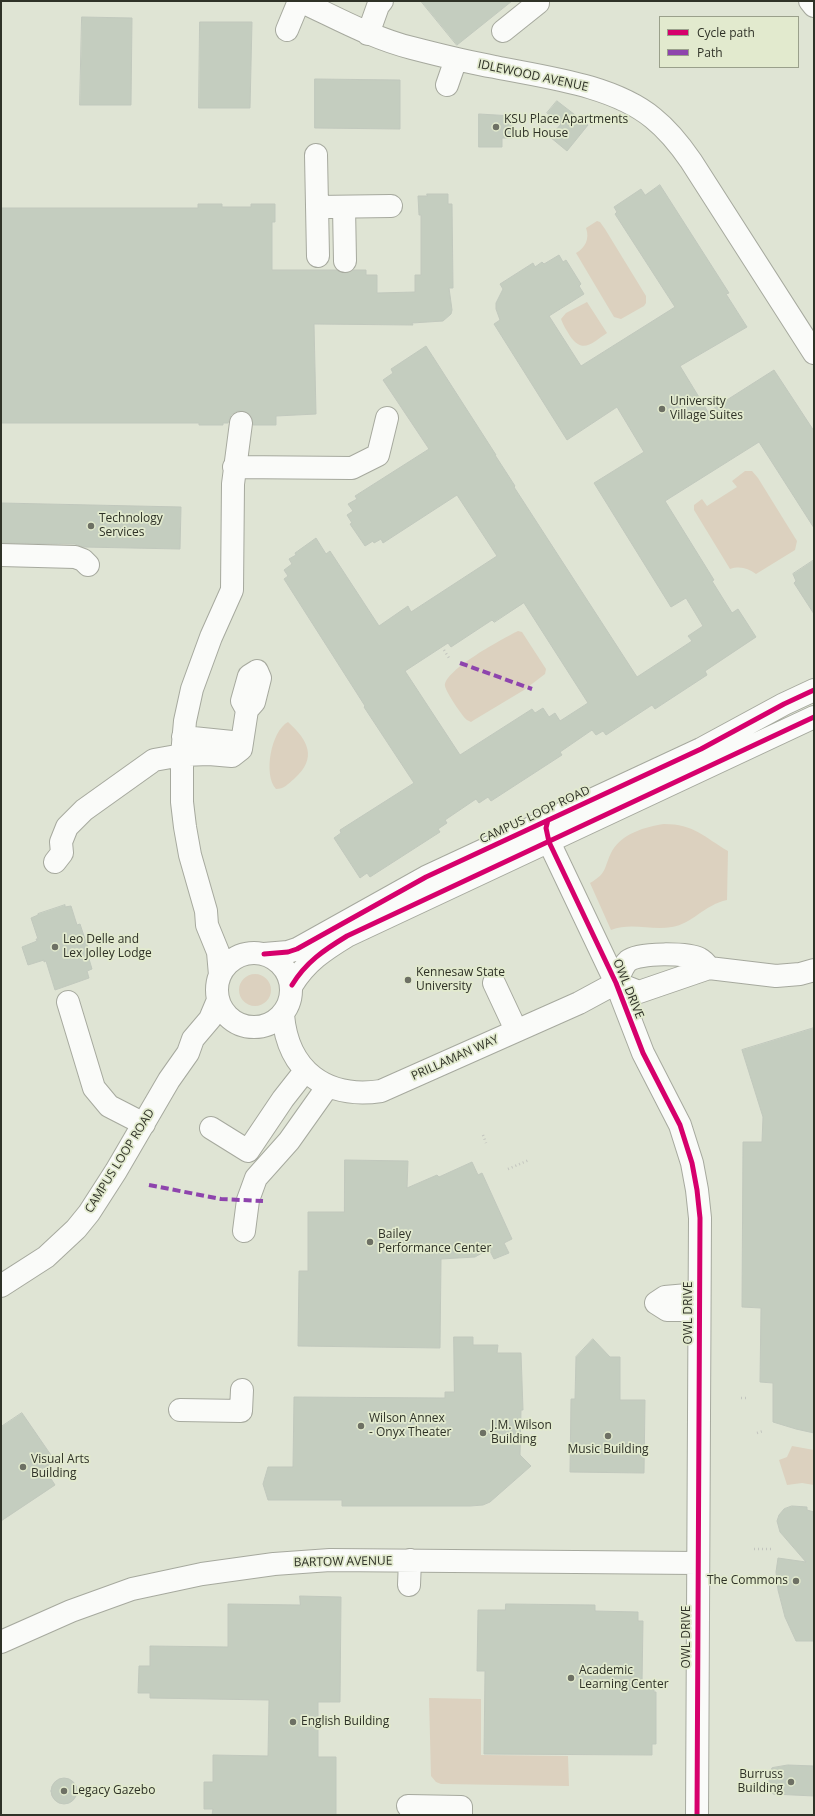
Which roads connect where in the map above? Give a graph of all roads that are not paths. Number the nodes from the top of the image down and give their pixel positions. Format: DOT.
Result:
graph roads {
  1 [pos="300,1"];
  2 [pos="382,1"];
  3 [pos="538,1"];
  4 [pos="810,1"];
  5 [pos="814,6"];
  6 [pos="287,30"];
  7 [pos="503,31"];
  8 [pos="368,34"];
  9 [pos="456,59"];
  10 [pos="447,85"];
  11 [pos="316,155"];
  12 [pos="392,206"];
  13 [pos="317,207"];
  14 [pos="344,207"];
  15 [pos="318,256"];
  16 [pos="345,261"];
  17 [pos="814,353"];
  18 [pos="387,418"];
  19 [pos="241,423"];
  20 [pos="234,467"];
  21 [pos="1,555"];
  22 [pos="88,565"];
  23 [pos="257,671"];
  24 [pos="814,690"];
  25 [pos="814,717"];
  26 [pos="183,746"];
  27 [pos="548,820"];
  28 [pos="549,842"];
  29 [pos="55,862"];
  30 [pos="206,911"];
  31 [pos="257,954"];
  32 [pos="658,954"];
  33 [pos="709,968"];
  34 [pos="814,970"];
  35 [pos="220,975"];
  36 [pos="616,982"];
  37 [pos="666,982"];
  38 [pos="292,985"];
  39 [pos="490,985"];
  40 [pos="218,1000"];
  41 [pos="68,1002"];
  42 [pos="282,1015"];
  43 [pos="249,1026"];
  44 [pos="512,1032"];
  45 [pos="188,1053"];
  46 [pos="300,1064"];
  47 [pos="328,1086"];
  48 [pos="144,1124"];
  49 [pos="211,1128"];
  50 [pos="248,1151"];
  51 [pos="256,1178"];
  52 [pos="244,1231"];
  53 [pos="1,1286"];
  54 [pos="651,1303"];
  55 [pos="700,1304"];
  56 [pos="242,1390"];
  57 [pos="180,1410"];
  58 [pos="410,1560"];
  59 [pos="697,1563"];
  60 [pos="409,1585"];
  61 [pos="1,1642"];
  62 [pos="408,1806"];
  63 [pos="461,1815"];
  64 [pos="697,1815"];
  1 -- 6 [label="main road"];
  1 -- 8 [label="main road, IDLEWOOD AVENUE"];
  2 -- 8 [label="main road"];
  3 -- 7 [label="main road"];
  4 -- 5 [label="main road"];
  8 -- 9 [label="main road, IDLEWOOD AVENUE"];
  9 -- 10 [label="main road"];
  9 -- 17 [label="main road, IDLEWOOD AVENUE"];
  11 -- 13 [label="main road"];
  12 -- 14 [label="main road"];
  13 -- 14 [label="main road"];
  13 -- 15 [label="main road"];
  14 -- 16 [label="main road"];
  18 -- 20 [label="main road"];
  19 -- 20 [label="main road"];
  20 -- 26 [label="main road"];
  21 -- 22 [label="main road"];
  23 -- 26 [label="main road"];
  24 -- 27 [label="main road, CAMPUS LOOP ROAD"];
  25 -- 28 [label="main road"];
  26 -- 29 [label="main road"];
  26 -- 30 [label="main road"];
  27 -- 28 [label="main road"];
  27 -- 31 [label="main road, CAMPUS LOOP ROAD"];
  28 -- 36 [label="main road, OWL DRIVE"];
  28 -- 38 [label="main road"];
  30 -- 31 [label="main road"];
  30 -- 35 [label="main road"];
  31 -- 35 [label="main road"];
  31 -- 38 [label="main road"];
  32 -- 33 [label="main road"];
  32 -- 36 [label="main road"];
  32 -- 37 [label="main road"];
  33 -- 34 [label="main road"];
  33 -- 37 [label="main road"];
  35 -- 40 [label="main road"];
  36 -- 37 [label="main road"];
  36 -- 44 [label="main road, PRILLAMAN WAY"];
  36 -- 55 [label="main road, OWL DRIVE"];
  38 -- 42 [label="main road"];
  39 -- 44 [label="main road"];
  40 -- 43 [label="main road"];
  40 -- 45 [label="main road, CAMPUS LOOP ROAD"];
  41 -- 48 [label="main road"];
  42 -- 43 [label="main road"];
  42 -- 46 [label="main road"];
  43 -- 45 [label="main road, CAMPUS LOOP ROAD"];
  43 -- 46 [label="main road, PRILLAMAN WAY"];
  44 -- 47 [label="main road, PRILLAMAN WAY"];
  45 -- 48 [label="main road, CAMPUS LOOP ROAD"];
  46 -- 47 [label="main road, PRILLAMAN WAY"];
  46 -- 50 [label="main road"];
  47 -- 51 [label="main road"];
  48 -- 53 [label="main road, CAMPUS LOOP ROAD"];
  49 -- 50 [label="main road"];
  50 -- 51 [label="main road"];
  51 -- 52 [label="main road"];
  54 -- 55 [label="main road"];
  55 -- 59 [label="main road, OWL DRIVE"];
  56 -- 57 [label="main road"];
  58 -- 59 [label="main road, BARTOW AVENUE"];
  58 -- 60 [label="main road"];
  58 -- 61 [label="main road, BARTOW AVENUE"];
  59 -- 64 [label="main road, OWL DRIVE"];
  62 -- 63 [label="main road"];
}
